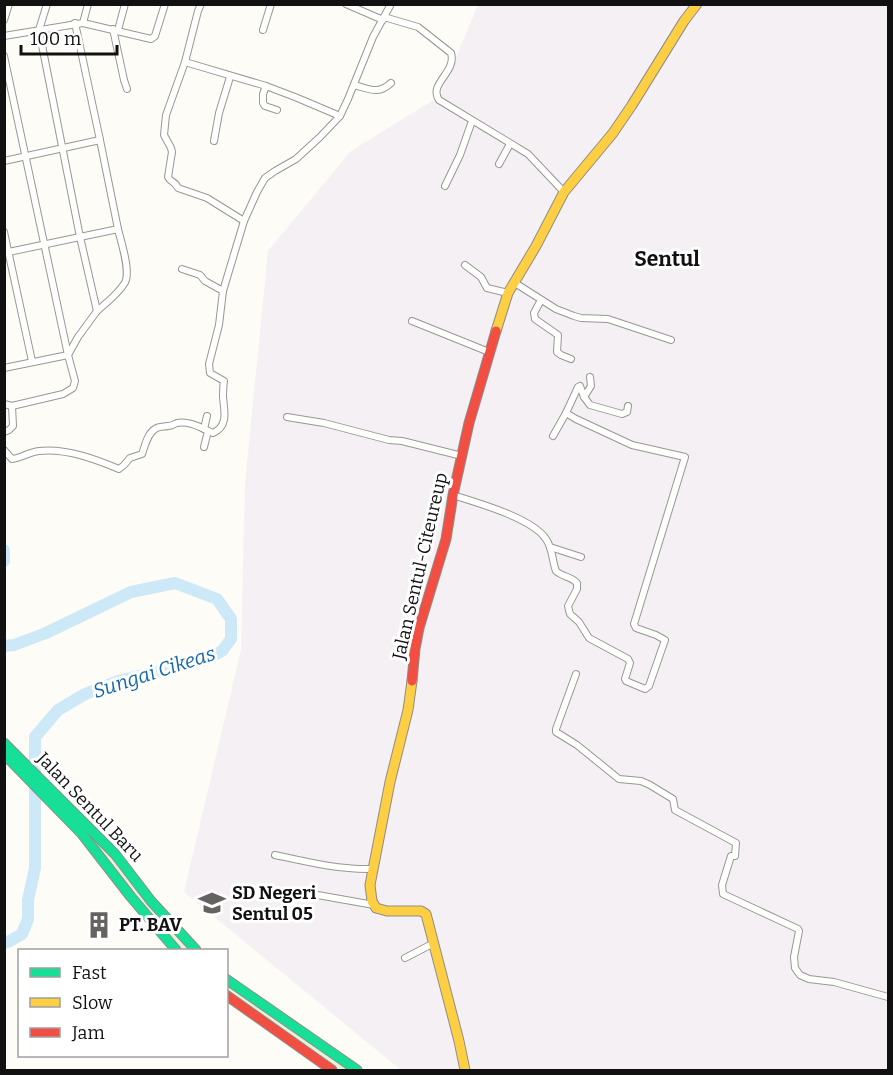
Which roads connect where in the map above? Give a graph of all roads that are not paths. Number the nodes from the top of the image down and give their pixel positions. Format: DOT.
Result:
graph roads {
  1 [pos="9,4"];
  2 [pos="47,4"];
  3 [pos="88,4"];
  4 [pos="125,4"];
  5 [pos="165,4"];
  6 [pos="201,4"];
  7 [pos="270,4"];
  8 [pos="345,4"];
  9 [pos="391,4"];
  10 [pos="697,4"];
  11 [pos="384,19"];
  12 [pos="4,20"];
  13 [pos="83,22"];
  14 [pos="75,23"];
  15 [pos="39,30"];
  16 [pos="116,30"];
  17 [pos="263,30"];
  18 [pos="4,36"];
  19 [pos="4,56"];
  20 [pos="184,62"];
  21 [pos="230,76"];
  22 [pos="7,83"];
  23 [pos="391,83"];
  24 [pos="266,86"];
  25 [pos="354,86"];
  26 [pos="128,89"];
  27 [pos="278,110"];
  28 [pos="340,116"];
  29 [pos="472,121"];
  30 [pos="100,140"];
  31 [pos="214,141"];
  32 [pos="510,144"];
  33 [pos="63,148"];
  34 [pos="26,156"];
  35 [pos="4,161"];
  36 [pos="499,164"];
  37 [pos="445,186"];
  38 [pos="564,192"];
  39 [pos="244,221"];
  40 [pos="118,229"];
  41 [pos="4,232"];
  42 [pos="80,237"];
  43 [pos="45,244"];
  44 [pos="7,253"];
  45 [pos="465,265"];
  46 [pos="182,269"];
  47 [pos="515,283"];
  48 [pos="223,291"];
  49 [pos="508,293"];
  50 [pos="542,300"];
  51 [pos="97,311"];
  52 [pos="412,321"];
  53 [pos="671,340"];
  54 [pos="489,352"];
  55 [pos="68,355"];
  56 [pos="571,359"];
  57 [pos="32,361"];
  58 [pos="4,368"];
  59 [pos="590,377"];
  60 [pos="584,397"];
  61 [pos="8,405"];
  62 [pos="628,406"];
  63 [pos="566,413"];
  64 [pos="207,416"];
  65 [pos="287,417"];
  66 [pos="206,430"];
  67 [pos="4,432"];
  68 [pos="553,436"];
  69 [pos="204,447"];
  70 [pos="4,450"];
  71 [pos="462,456"];
  72 [pos="453,495"];
  73 [pos="550,547"];
  74 [pos="581,557"];
  75 [pos="576,674"];
  76 [pos="4,743"];
  77 [pos="4,754"];
  78 [pos="79,824"];
  79 [pos="275,855"];
  80 [pos="373,869"];
  81 [pos="295,891"];
  82 [pos="374,905"];
  83 [pos="434,943"];
  84 [pos="174,949"];
  85 [pos="194,949"];
  86 [pos="405,958"];
  87 [pos="228,980"];
  88 [pos="228,996"];
  89 [pos="888,997"];
  90 [pos="332,1071"];
  91 [pos="357,1071"];
  92 [pos="465,1071"];
  1 -- 12 [label="street"];
  2 -- 15 [label="street"];
  3 -- 13 [label="street"];
  4 -- 16 [label="street"];
  5 -- 16 [label="street"];
  6 -- 20 [label="street"];
  7 -- 17 [label="street"];
  8 -- 11 [label="street"];
  9 -- 11 [label="street"];
  10 -- 38 [label="street, Jalan Sentul-Citeureup"];
  11 -- 25 [label="street"];
  11 -- 29 [label="street"];
  13 -- 14 [label="street"];
  13 -- 16 [label="street"];
  14 -- 15 [label="street"];
  14 -- 30 [label="street"];
  15 -- 18 [label="street"];
  15 -- 33 [label="street"];
  16 -- 26 [label="street"];
  19 -- 22 [label="street"];
  20 -- 21 [label="street"];
  20 -- 39 [label="street"];
  21 -- 24 [label="street"];
  21 -- 31 [label="street"];
  22 -- 34 [label="street"];
  23 -- 25 [label="street"];
  24 -- 27 [label="street"];
  24 -- 28 [label="street"];
  25 -- 28 [label="street"];
  28 -- 39 [label="street"];
  29 -- 32 [label="street"];
  29 -- 37 [label="street"];
  30 -- 33 [label="street"];
  30 -- 40 [label="street"];
  32 -- 36 [label="street"];
  32 -- 38 [label="street"];
  33 -- 34 [label="street"];
  33 -- 42 [label="street"];
  34 -- 35 [label="street"];
  34 -- 43 [label="street"];
  38 -- 47 [label="street, Jalan Sentul-Citeureup"];
  39 -- 48 [label="street"];
  40 -- 42 [label="street"];
  40 -- 51 [label="street"];
  41 -- 44 [label="street"];
  42 -- 43 [label="street"];
  42 -- 51 [label="street"];
  43 -- 44 [label="street"];
  43 -- 55 [label="street"];
  44 -- 57 [label="street"];
  45 -- 49 [label="street"];
  46 -- 48 [label="street"];
  47 -- 49 [label="street, Jalan Sentul-Citeureup"];
  47 -- 50 [label="street"];
  48 -- 66 [label="street"];
  49 -- 54 [label="street, Jalan Sentul-Citeureup"];
  50 -- 53 [label="street"];
  50 -- 56 [label="street"];
  51 -- 55 [label="street"];
  52 -- 54 [label="street"];
  54 -- 71 [label="street, Jalan Sentul-Citeureup"];
  55 -- 57 [label="street"];
  55 -- 61 [label="street"];
  57 -- 58 [label="street"];
  59 -- 60 [label="street"];
  60 -- 62 [label="street"];
  60 -- 63 [label="street"];
  61 -- 67 [label="street"];
  63 -- 68 [label="street"];
  63 -- 73 [label="street"];
  64 -- 66 [label="street"];
  65 -- 71 [label="street"];
  66 -- 69 [label="street"];
  66 -- 70 [label="street"];
  71 -- 72 [label="street, Jalan Sentul-Citeureup"];
  72 -- 73 [label="street"];
  72 -- 80 [label="street, Jalan Sentul-Citeureup"];
  73 -- 74 [label="street"];
  75 -- 89 [label="street"];
  76 -- 78 [label="street, Jalan Sentul Baru"];
  77 -- 78 [label="street, Jalan Sentul Baru"];
  78 -- 84 [label="street, Jalan Sentul Baru"];
  78 -- 85 [label="street, Jalan Sentul Baru"];
  79 -- 80 [label="street"];
  80 -- 82 [label="street, Jalan Sentul-Citeureup"];
  81 -- 82 [label="street"];
  82 -- 83 [label="street"];
  83 -- 86 [label="street"];
  83 -- 92 [label="street"];
  87 -- 91 [label="street"];
  88 -- 90 [label="street"];
}
